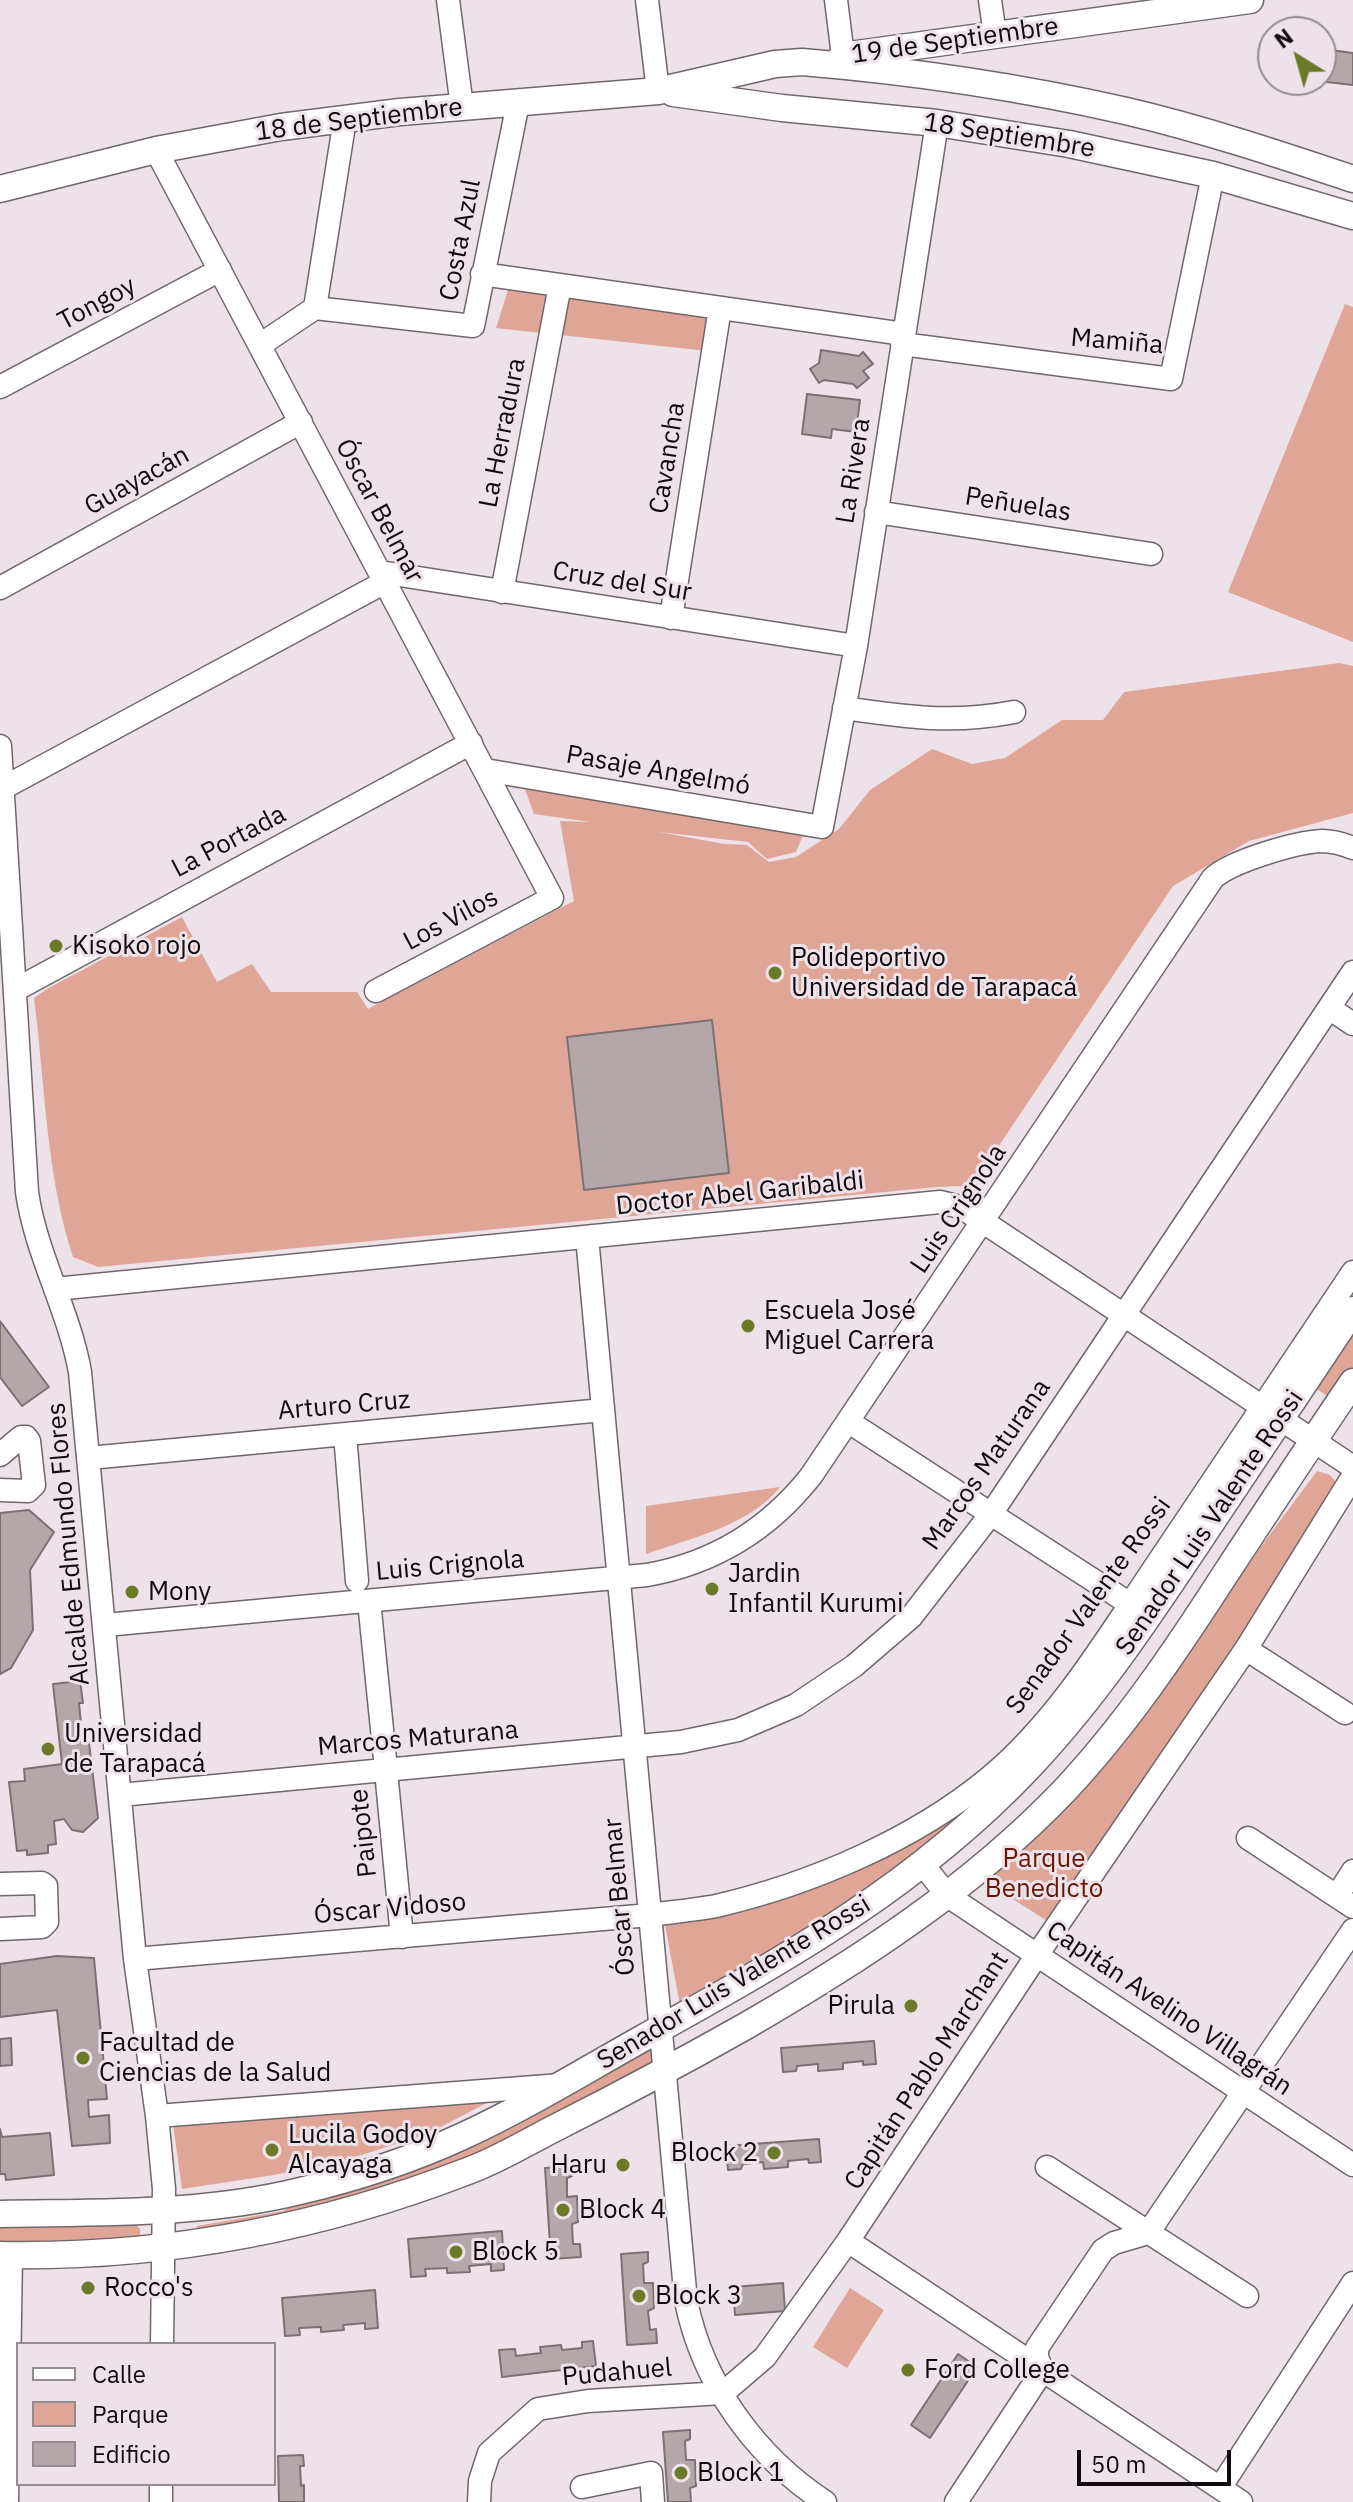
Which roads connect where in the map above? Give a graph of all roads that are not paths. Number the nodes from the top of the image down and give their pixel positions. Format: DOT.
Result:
graph roads {
  1 [pos="448,0"];
  2 [pos="647,0"];
  3 [pos="836,0"];
  4 [pos="990,0"];
  5 [pos="1249,0"];
  6 [pos="995,35"];
  7 [pos="843,56"];
  8 [pos="802,62"];
  9 [pos="722,75"];
  10 [pos="658,91"];
  11 [pos="518,103"];
  12 [pos="462,107"];
  13 [pos="345,119"];
  14 [pos="937,123"];
  15 [pos="156,150"];
  16 [pos="1213,175"];
  17 [pos="1353,179"];
  18 [pos="2,183"];
  19 [pos="1353,216"];
  20 [pos="220,270"];
  21 [pos="482,274"];
  22 [pos="560,285"];
  23 [pos="315,308"];
  24 [pos="720,308"];
  25 [pos="903,339"];
  26 [pos="260,345"];
  27 [pos="0,387"];
  28 [pos="301,422"];
  29 [pos="876,512"];
  30 [pos="1151,554"];
  31 [pos="382,577"];
  32 [pos="0,588"];
  33 [pos="502,592"];
  34 [pos="671,618"];
  35 [pos="856,646"];
  36 [pos="844,708"];
  37 [pos="1014,712"];
  38 [pos="471,743"];
  39 [pos="0,746"];
  40 [pos="485,770"];
  41 [pos="3,788"];
  42 [pos="822,827"];
  43 [pos="1353,848"];
  44 [pos="552,898"];
  45 [pos="1353,972"];
  46 [pos="15,990"];
  47 [pos="376,991"];
  48 [pos="1329,1008"];
  49 [pos="1353,1024"];
  50 [pos="984,1222"];
  51 [pos="587,1237"];
  52 [pos="1353,1272"];
  53 [pos="55,1289"];
  54 [pos="1353,1310"];
  55 [pos="1123,1315"];
  56 [pos="1353,1382"];
  57 [pos="603,1410"];
  58 [pos="1271,1413"];
  59 [pos="849,1422"];
  60 [pos="345,1434"];
  61 [pos="1313,1441"];
  62 [pos="0,1455"];
  63 [pos="89,1458"];
  64 [pos="1353,1467"];
  65 [pos="1353,1476"];
  66 [pos="0,1490"];
  67 [pos="991,1514"];
  68 [pos="619,1578"];
  69 [pos="357,1581"];
  70 [pos="369,1601"];
  71 [pos="1130,1604"];
  72 [pos="105,1625"];
  73 [pos="1246,1649"];
  74 [pos="1345,1713"];
  75 [pos="635,1747"];
  76 [pos="385,1765"];
  77 [pos="120,1795"];
  78 [pos="1248,1838"];
  79 [pos="923,1865"];
  80 [pos="1353,1871"];
  81 [pos="0,1884"];
  82 [pos="948,1896"];
  83 [pos="1345,1901"];
  84 [pos="650,1915"];
  85 [pos="0,1929"];
  86 [pos="1353,1930"];
  87 [pos="402,1937"];
  88 [pos="1037,1955"];
  89 [pos="135,1959"];
  90 [pos="661,2028"];
  91 [pos="665,2071"];
  92 [pos="562,2085"];
  93 [pos="1242,2092"];
  94 [pos="157,2116"];
  95 [pos="1353,2165"];
  96 [pos="1047,2167"];
  97 [pos="162,2210"];
  98 [pos="0,2214"];
  99 [pos="1148,2233"];
  100 [pos="848,2241"];
  101 [pos="163,2248"];
  102 [pos="5,2255"];
  103 [pos="1353,2283"];
  104 [pos="1247,2296"];
  105 [pos="162,2342"];
  106 [pos="1043,2370"];
  107 [pos="723,2393"];
  108 [pos="9,2429"];
  109 [pos="582,2487"];
  110 [pos="1220,2488"];
  111 [pos="815,2499"];
  112 [pos="7,2502"];
  113 [pos="479,2502"];
  114 [pos="653,2502"];
  115 [pos="956,2502"];
  116 [pos="1241,2502"];
  1 -- 12 [label="street"];
  2 -- 10 [label="street"];
  3 -- 7 [label="street"];
  4 -- 6 [label="street"];
  5 -- 6 [label="main road, 19 de Septiembre"];
  6 -- 7 [label="main road, 19 de Septiembre"];
  7 -- 8 [label="main road, 19 de Septiembre"];
  8 -- 9 [label="main road, 18 Septiembre"];
  8 -- 17 [label="main road, 18 Septiembre"];
  9 -- 10 [label="main road, 18 de Septiembre"];
  10 -- 11 [label="main road, 18 de Septiembre"];
  10 -- 14 [label="main road, 18 Septiembre"];
  11 -- 12 [label="main road, 18 de Septiembre"];
  11 -- 21 [label="street, Costa Azul"];
  12 -- 13 [label="main road, 18 de Septiembre"];
  13 -- 15 [label="main road, 18 de Septiembre"];
  13 -- 23 [label="street"];
  14 -- 16 [label="main road, 18 Septiembre"];
  14 -- 25 [label="street, La Rivera"];
  15 -- 18 [label="main road, 18 de Septiembre"];
  15 -- 20 [label="street, Óscar Belmar"];
  16 -- 19 [label="main road, 18 Septiembre"];
  16 -- 25 [label="street, Mamiña"];
  20 -- 26 [label="street, Óscar Belmar"];
  20 -- 27 [label="street, Tongoy"];
  21 -- 22 [label="street, Mamiña"];
  21 -- 23 [label="street, Costa Azul"];
  22 -- 24 [label="street, Mamiña"];
  22 -- 33 [label="street, La Herradura"];
  23 -- 26 [label="street"];
  24 -- 25 [label="street, Mamiña"];
  24 -- 34 [label="street, Cavancha"];
  25 -- 29 [label="street, La Rivera"];
  26 -- 28 [label="street, Óscar Belmar"];
  28 -- 31 [label="street, Óscar Belmar"];
  28 -- 32 [label="street, Guayacán"];
  29 -- 30 [label="street, Peñuelas"];
  29 -- 35 [label="street, La Rivera"];
  31 -- 33 [label="street, Cruz del Sur"];
  31 -- 38 [label="street, Óscar Belmar"];
  31 -- 41 [label="street"];
  33 -- 34 [label="street, Cruz del Sur"];
  34 -- 35 [label="street, Cruz del Sur"];
  35 -- 36 [label="street, La Rivera"];
  36 -- 37 [label="street"];
  36 -- 42 [label="street, La Rivera"];
  38 -- 40 [label="street, Óscar Belmar"];
  38 -- 46 [label="street, La Portada"];
  39 -- 41 [label="street, Alcalde Edmundo Flores"];
  40 -- 42 [label="street, Pasaje Angelmó"];
  40 -- 44 [label="street, Óscar Belmar"];
  41 -- 46 [label="street, Alcalde Edmundo Flores"];
  43 -- 50 [label="street, Luis Crignola"];
  44 -- 47 [label="street, Los Vilos"];
  45 -- 48 [label="street, Marcos Maturana"];
  46 -- 53 [label="street, Alcalde Edmundo Flores"];
  48 -- 49 [label="street"];
  48 -- 55 [label="street, Marcos Maturana"];
  50 -- 51 [label="street, Doctor Abel Garibaldi"];
  50 -- 55 [label="street, Doctor Abel Garibaldi"];
  50 -- 59 [label="street, Luis Crignola"];
  51 -- 53 [label="street, Doctor Abel Garibaldi"];
  51 -- 57 [label="street, Óscar Belmar"];
  52 -- 58 [label="street, Senador Valente Rossi"];
  53 -- 63 [label="street, Alcalde Edmundo Flores"];
  54 -- 58 [label="main road, Senador Luis Valente Rossi"];
  55 -- 58 [label="street, Doctor Abel Garibaldi"];
  55 -- 67 [label="street, Marcos Maturana"];
  56 -- 61 [label="main road, Senador Luis Valente Rossi"];
  57 -- 60 [label="street, Arturo Cruz"];
  57 -- 68 [label="street, Óscar Belmar"];
  58 -- 61 [label="street, Doctor Abel Garibaldi"];
  58 -- 71 [label="street, Senador Valente Rossi"];
  58 -- 79 [label="main road, Senador Luis Valente Rossi"];
  59 -- 67 [label="street"];
  59 -- 68 [label="street, Luis Crignola"];
  60 -- 63 [label="street, Arturo Cruz"];
  60 -- 69 [label="street"];
  61 -- 64 [label="street, Doctor Abel Garibaldi"];
  61 -- 82 [label="main road, Senador Luis Valente Rossi"];
  62 -- 66 [label="street"];
  63 -- 72 [label="street, Alcalde Edmundo Flores"];
  65 -- 73 [label="street, Capitán Pablo Marchant"];
  67 -- 71 [label="street"];
  67 -- 75 [label="street, Marcos Maturana"];
  68 -- 70 [label="street, Luis Crignola"];
  68 -- 75 [label="street, Óscar Belmar"];
  70 -- 72 [label="street, Luis Crignola"];
  70 -- 76 [label="street, Paipote"];
  71 -- 84 [label="street, Senador Valente Rossi"];
  72 -- 77 [label="street, Alcalde Edmundo Flores"];
  73 -- 74 [label="street"];
  73 -- 88 [label="street, Capitán Pablo Marchant"];
  75 -- 76 [label="street, Marcos Maturana"];
  75 -- 84 [label="street, Óscar Belmar"];
  76 -- 77 [label="street, Marcos Maturana"];
  76 -- 87 [label="street, Paipote"];
  77 -- 89 [label="street, Alcalde Edmundo Flores"];
  78 -- 83 [label="street"];
  79 -- 82 [label="street, Capitán Avelino Villagrán"];
  79 -- 90 [label="main road, Senador Luis Valente Rossi"];
  80 -- 83 [label="street"];
  81 -- 85 [label="street"];
  82 -- 88 [label="street, Capitán Avelino Villagrán"];
  82 -- 91 [label="main road, Senador Luis Valente Rossi"];
  84 -- 87 [label="street, Óscar Vidoso"];
  84 -- 90 [label="street, Óscar Belmar"];
  86 -- 93 [label="street"];
  87 -- 89 [label="street, Óscar Vidoso"];
  88 -- 93 [label="street, Capitán Avelino Villagrán"];
  88 -- 100 [label="street, Capitán Pablo Marchant"];
  89 -- 94 [label="street, Alcalde Edmundo Flores"];
  90 -- 91 [label="street, Óscar Belmar"];
  90 -- 92 [label="main road, Senador Luis Valente Rossi"];
  91 -- 101 [label="main road, Senador Luis Valente Rossi"];
  91 -- 107 [label="street, Óscar Belmar"];
  92 -- 94 [label="street"];
  92 -- 97 [label="main road, Senador Luis Valente Rossi"];
  93 -- 95 [label="street, Capitán Avelino Villagrán"];
  93 -- 99 [label="street"];
  94 -- 97 [label="street, Alcalde Edmundo Flores"];
  96 -- 99 [label="street"];
  97 -- 98 [label="main road, Senador Luis Valente Rossi"];
  97 -- 101 [label="street, Alcalde Edmundo Flores"];
  99 -- 104 [label="street"];
  99 -- 106 [label="street"];
  100 -- 106 [label="street"];
  100 -- 107 [label="street, Capitán Pablo Marchant"];
  101 -- 102 [label="main road, Senador Luis Valente Rossi"];
  101 -- 105 [label="street, Alcalde Edmundo Flores"];
  102 -- 108 [label="street"];
  103 -- 110 [label="street"];
  106 -- 110 [label="street"];
  106 -- 115 [label="street"];
  107 -- 111 [label="street, Óscar Belmar"];
  107 -- 113 [label="street, Pudahuel"];
  108 -- 112 [label="street"];
  109 -- 114 [label="street"];
  110 -- 116 [label="street"];
}
